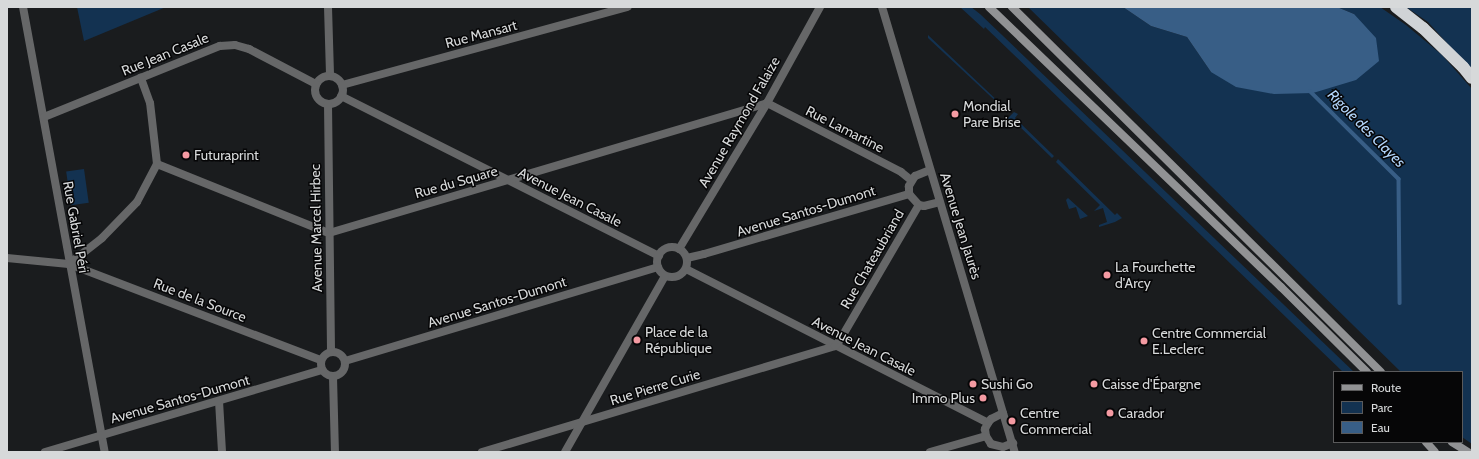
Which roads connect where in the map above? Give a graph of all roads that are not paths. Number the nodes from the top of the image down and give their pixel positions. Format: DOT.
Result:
graph roads {
  1 [pos="23,7"];
  2 [pos="328,7"];
  3 [pos="628,7"];
  4 [pos="820,7"];
  5 [pos="882,7"];
  6 [pos="986,7"];
  7 [pos="1012,7"];
  8 [pos="1396,7"];
  9 [pos="992,10"];
  10 [pos="330,76"];
  11 [pos="140,78"];
  12 [pos="1472,78"];
  13 [pos="316,84"];
  14 [pos="342,85"];
  15 [pos="341,96"];
  16 [pos="767,103"];
  17 [pos="328,104"];
  18 [pos="44,117"];
  19 [pos="157,164"];
  20 [pos="930,170"];
  21 [pos="911,180"];
  22 [pos="508,181"];
  23 [pos="909,194"];
  24 [pos="940,202"];
  25 [pos="919,205"];
  26 [pos="329,233"];
  27 [pos="679,249"];
  28 [pos="658,256"];
  29 [pos="7,258"];
  30 [pos="686,258"];
  31 [pos="69,264"];
  32 [pos="658,267"];
  33 [pos="686,269"];
  34 [pos="665,276"];
  35 [pos="835,346"];
  36 [pos="331,352"];
  37 [pos="321,360"];
  38 [pos="345,361"];
  39 [pos="322,370"];
  40 [pos="1366,371"];
  41 [pos="1380,371"];
  42 [pos="333,377"];
  43 [pos="219,401"];
  44 [pos="1003,413"];
  45 [pos="581,423"];
  46 [pos="988,423"];
  47 [pos="102,435"];
  48 [pos="986,436"];
  49 [pos="1013,443"];
  50 [pos="1427,443"];
  51 [pos="1454,443"];
  52 [pos="998,449"];
  53 [pos="45,452"];
  54 [pos="105,452"];
  55 [pos="222,452"];
  56 [pos="335,452"];
  57 [pos="482,452"];
  58 [pos="565,452"];
  59 [pos="930,452"];
  60 [pos="1015,452"];
  61 [pos="1434,452"];
  62 [pos="1468,452"];
  1 -- 18 [label="street, Rue Gabriel Péri"];
  2 -- 10 [label="street"];
  3 -- 14 [label="street, Rue Mansart"];
  4 -- 16 [label="street, Avenue Raymond Falaize"];
  5 -- 20 [label="street, Avenue Jean Jaurès"];
  6 -- 9 [label="main road"];
  7 -- 41 [label="main road"];
  8 -- 12 [label="highway"];
  9 -- 40 [label="main road"];
  10 -- 13 [label="street"];
  10 -- 14 [label="street"];
  11 -- 13 [label="street, Rue Jean Casale"];
  11 -- 18 [label="street, Rue Jean Casale"];
  11 -- 19 [label="street"];
  13 -- 17 [label="street"];
  14 -- 15 [label="street"];
  15 -- 17 [label="street"];
  15 -- 22 [label="street, Avenue Jean Casale"];
  16 -- 21 [label="street, Rue Lamartine"];
  16 -- 22 [label="street, Rue du Square"];
  16 -- 27 [label="street, Avenue Raymond Falaize"];
  17 -- 26 [label="street, Avenue Marcel Hirbec"];
  18 -- 31 [label="street, Rue Gabriel Péri"];
  19 -- 26 [label="street"];
  19 -- 31 [label="street"];
  20 -- 21 [label="street"];
  20 -- 24 [label="street, Avenue Jean Jaurès"];
  21 -- 23 [label="street"];
  22 -- 26 [label="street, Rue du Square"];
  22 -- 28 [label="street, Avenue Jean Casale"];
  23 -- 25 [label="street"];
  23 -- 30 [label="street, Avenue Santos-Dumont"];
  24 -- 25 [label="street"];
  24 -- 44 [label="street, Avenue Jean Jaurès"];
  25 -- 35 [label="street, Rue Chateaubriand"];
  26 -- 36 [label="street, Avenue Marcel Hirbec"];
  27 -- 28 [label="street"];
  27 -- 30 [label="street"];
  28 -- 32 [label="street"];
  29 -- 31 [label="street, Rue de la Source"];
  30 -- 33 [label="street"];
  31 -- 37 [label="street, Rue de la Source"];
  31 -- 47 [label="street, Rue Gabriel Péri"];
  32 -- 34 [label="street"];
  32 -- 38 [label="street, Avenue Santos-Dumont"];
  33 -- 34 [label="street"];
  33 -- 35 [label="street, Avenue Jean Casale"];
  34 -- 45 [label="street"];
  35 -- 45 [label="street, Rue Pierre Curie"];
  35 -- 46 [label="street, Avenue Jean Casale"];
  36 -- 37 [label="street"];
  36 -- 38 [label="street"];
  37 -- 39 [label="street"];
  38 -- 42 [label="street"];
  39 -- 42 [label="street"];
  39 -- 43 [label="street, Avenue Santos-Dumont"];
  42 -- 56 [label="street"];
  43 -- 47 [label="street, Avenue Santos-Dumont"];
  43 -- 55 [label="street"];
  44 -- 46 [label="street"];
  44 -- 49 [label="street, Avenue Jean Jaurès"];
  45 -- 57 [label="street, Rue Pierre Curie"];
  45 -- 58 [label="street"];
  46 -- 48 [label="street"];
  47 -- 53 [label="street, Avenue Santos-Dumont"];
  47 -- 54 [label="street, Rue Gabriel Péri"];
  48 -- 52 [label="street"];
  48 -- 59 [label="street"];
  49 -- 52 [label="street"];
  49 -- 60 [label="street, Avenue Jean Jaurès"];
  50 -- 61 [label="main road"];
  51 -- 62 [label="main road"];
}
